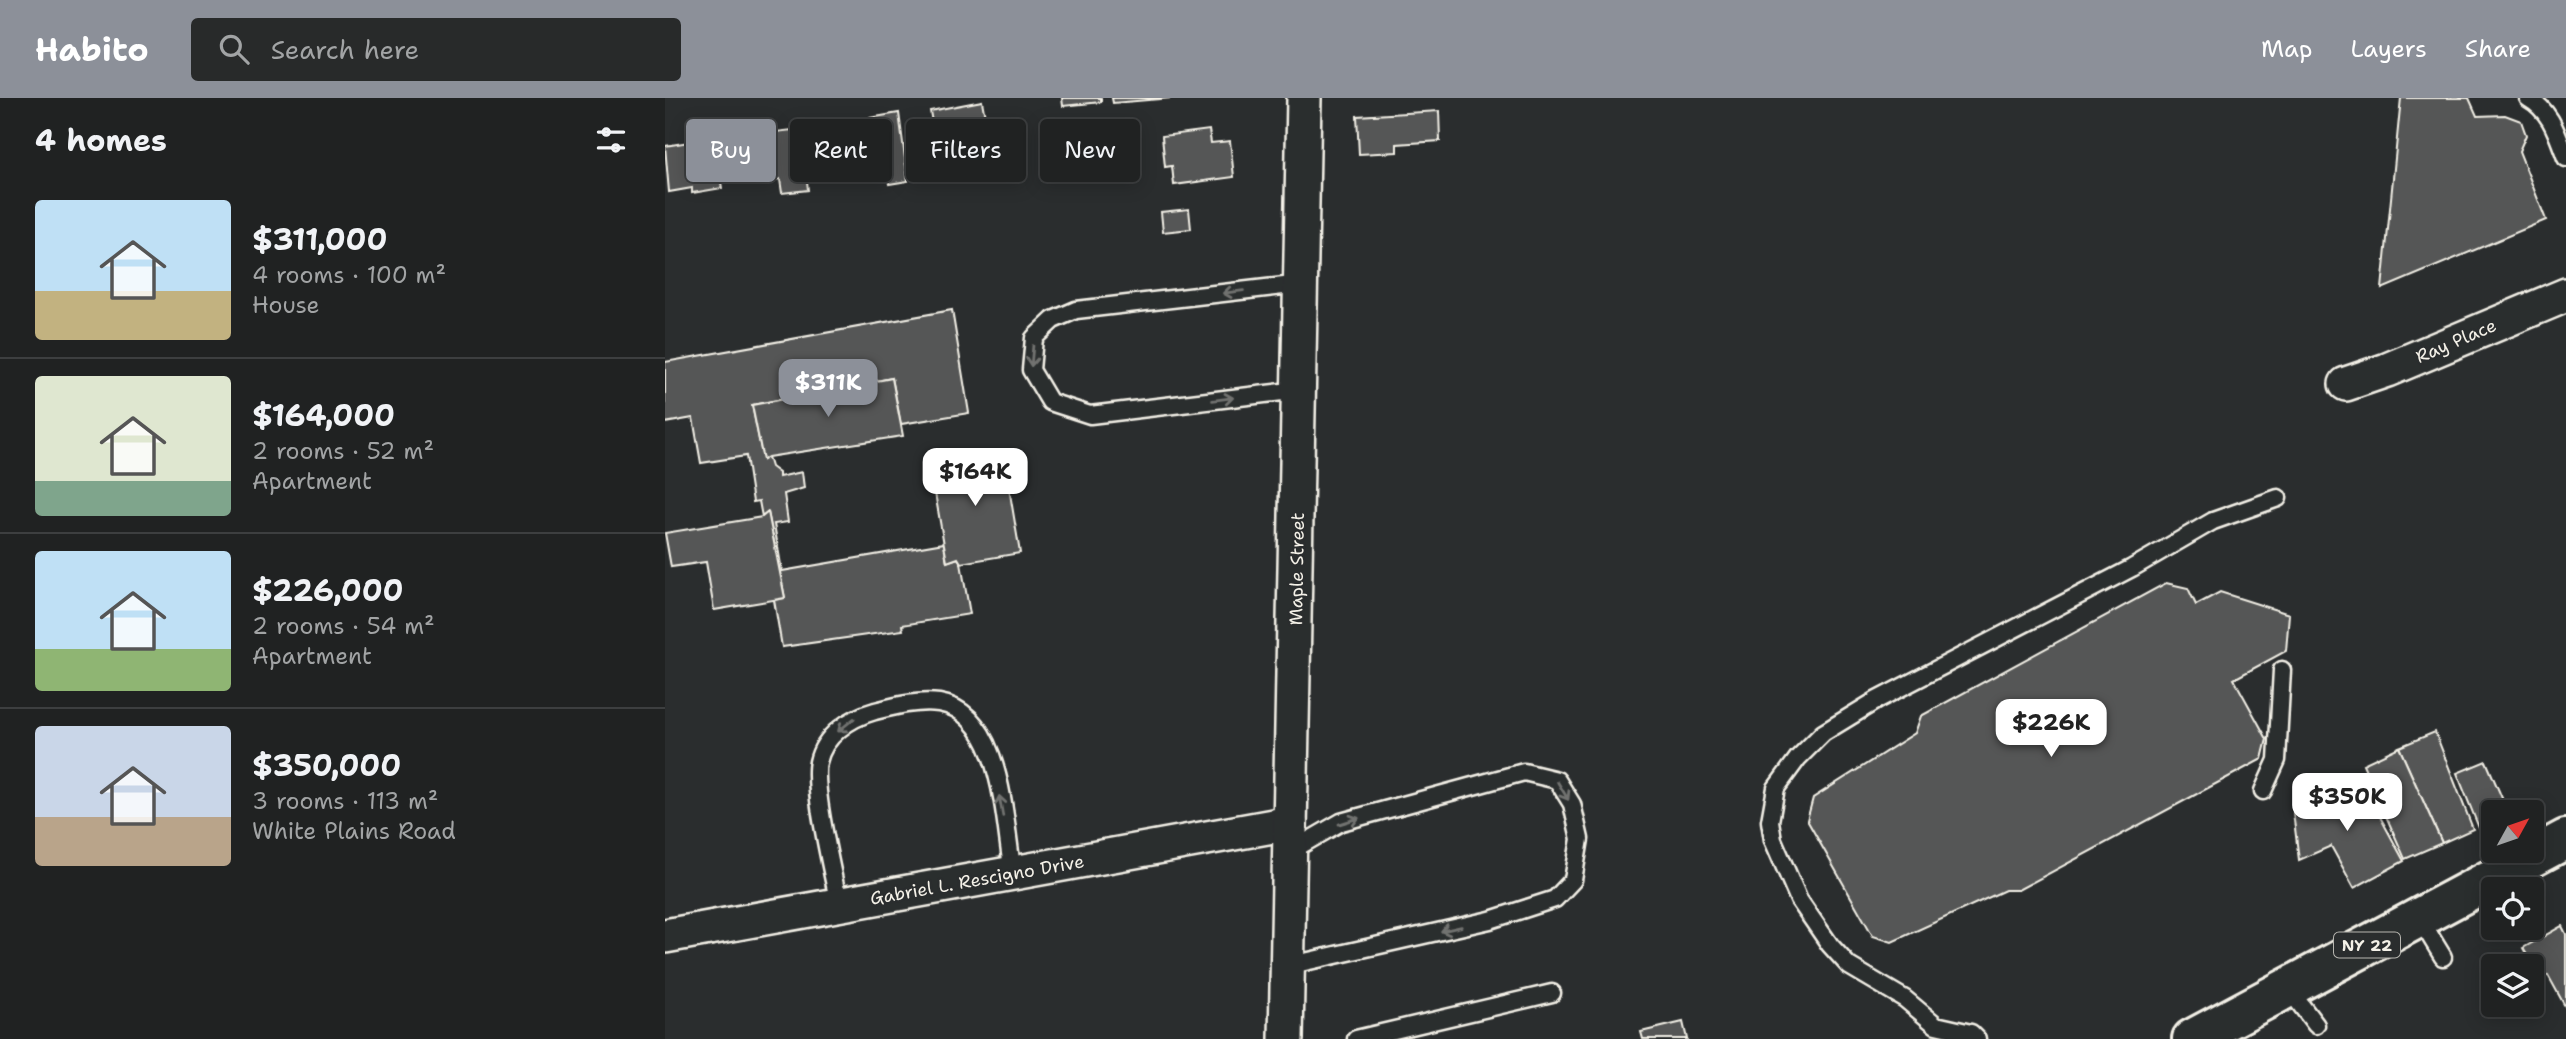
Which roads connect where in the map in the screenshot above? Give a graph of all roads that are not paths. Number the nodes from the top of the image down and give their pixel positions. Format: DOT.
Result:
graph roads {
  1 [pos="1304,98"];
  2 [pos="2528,98"];
  3 [pos="2566,158"];
  4 [pos="1301,284"];
  5 [pos="2566,295"];
  6 [pos="2346,384"];
  7 [pos="1300,390"];
  8 [pos="2278,498"];
  9 [pos="2282,670"];
  10 [pos="2263,791"];
  11 [pos="1289,838"];
  12 [pos="2566,839"];
  13 [pos="1013,873"];
  14 [pos="839,905"];
  15 [pos="2418,916"];
  16 [pos="665,936"];
  17 [pos="2443,957"];
  18 [pos="1287,966"];
  19 [pos="2288,988"];
  20 [pos="1552,993"];
  21 [pos="2316,1025"];
  22 [pos="1935,1032"];
  23 [pos="1286,1039"];
  24 [pos="1356,1039"];
  25 [pos="1977,1039"];
  26 [pos="2192,1039"];
  1 -- 4 [label="street, Maple Street"];
  2 -- 3 [label="lane"];
  4 -- 7 [label="street, Maple Street"];
  4 -- 7 [label="lane, one-way"];
  5 -- 6 [label="street, Ray Place"];
  7 -- 11 [label="street, Maple Street"];
  8 -- 22 [label="lane"];
  9 -- 10 [label="lane"];
  11 -- 13 [label="street, Gabriel L. Rescigno Drive"];
  11 -- 18 [label="street, Maple Street"];
  11 -- 18 [label="lane, one-way"];
  12 -- 15 [label="main road, NY 22"];
  13 -- 14 [label="street, Gabriel L. Rescigno Drive"];
  13 -- 14 [label="lane, one-way"];
  14 -- 16 [label="street, Gabriel L. Rescigno Drive"];
  15 -- 17 [label="lane"];
  15 -- 19 [label="main road, NY 22"];
  18 -- 23 [label="street, Maple Street"];
  19 -- 21 [label="lane"];
  19 -- 26 [label="main road, NY 22"];
  20 -- 24 [label="lane"];
  22 -- 25 [label="lane"];
}
